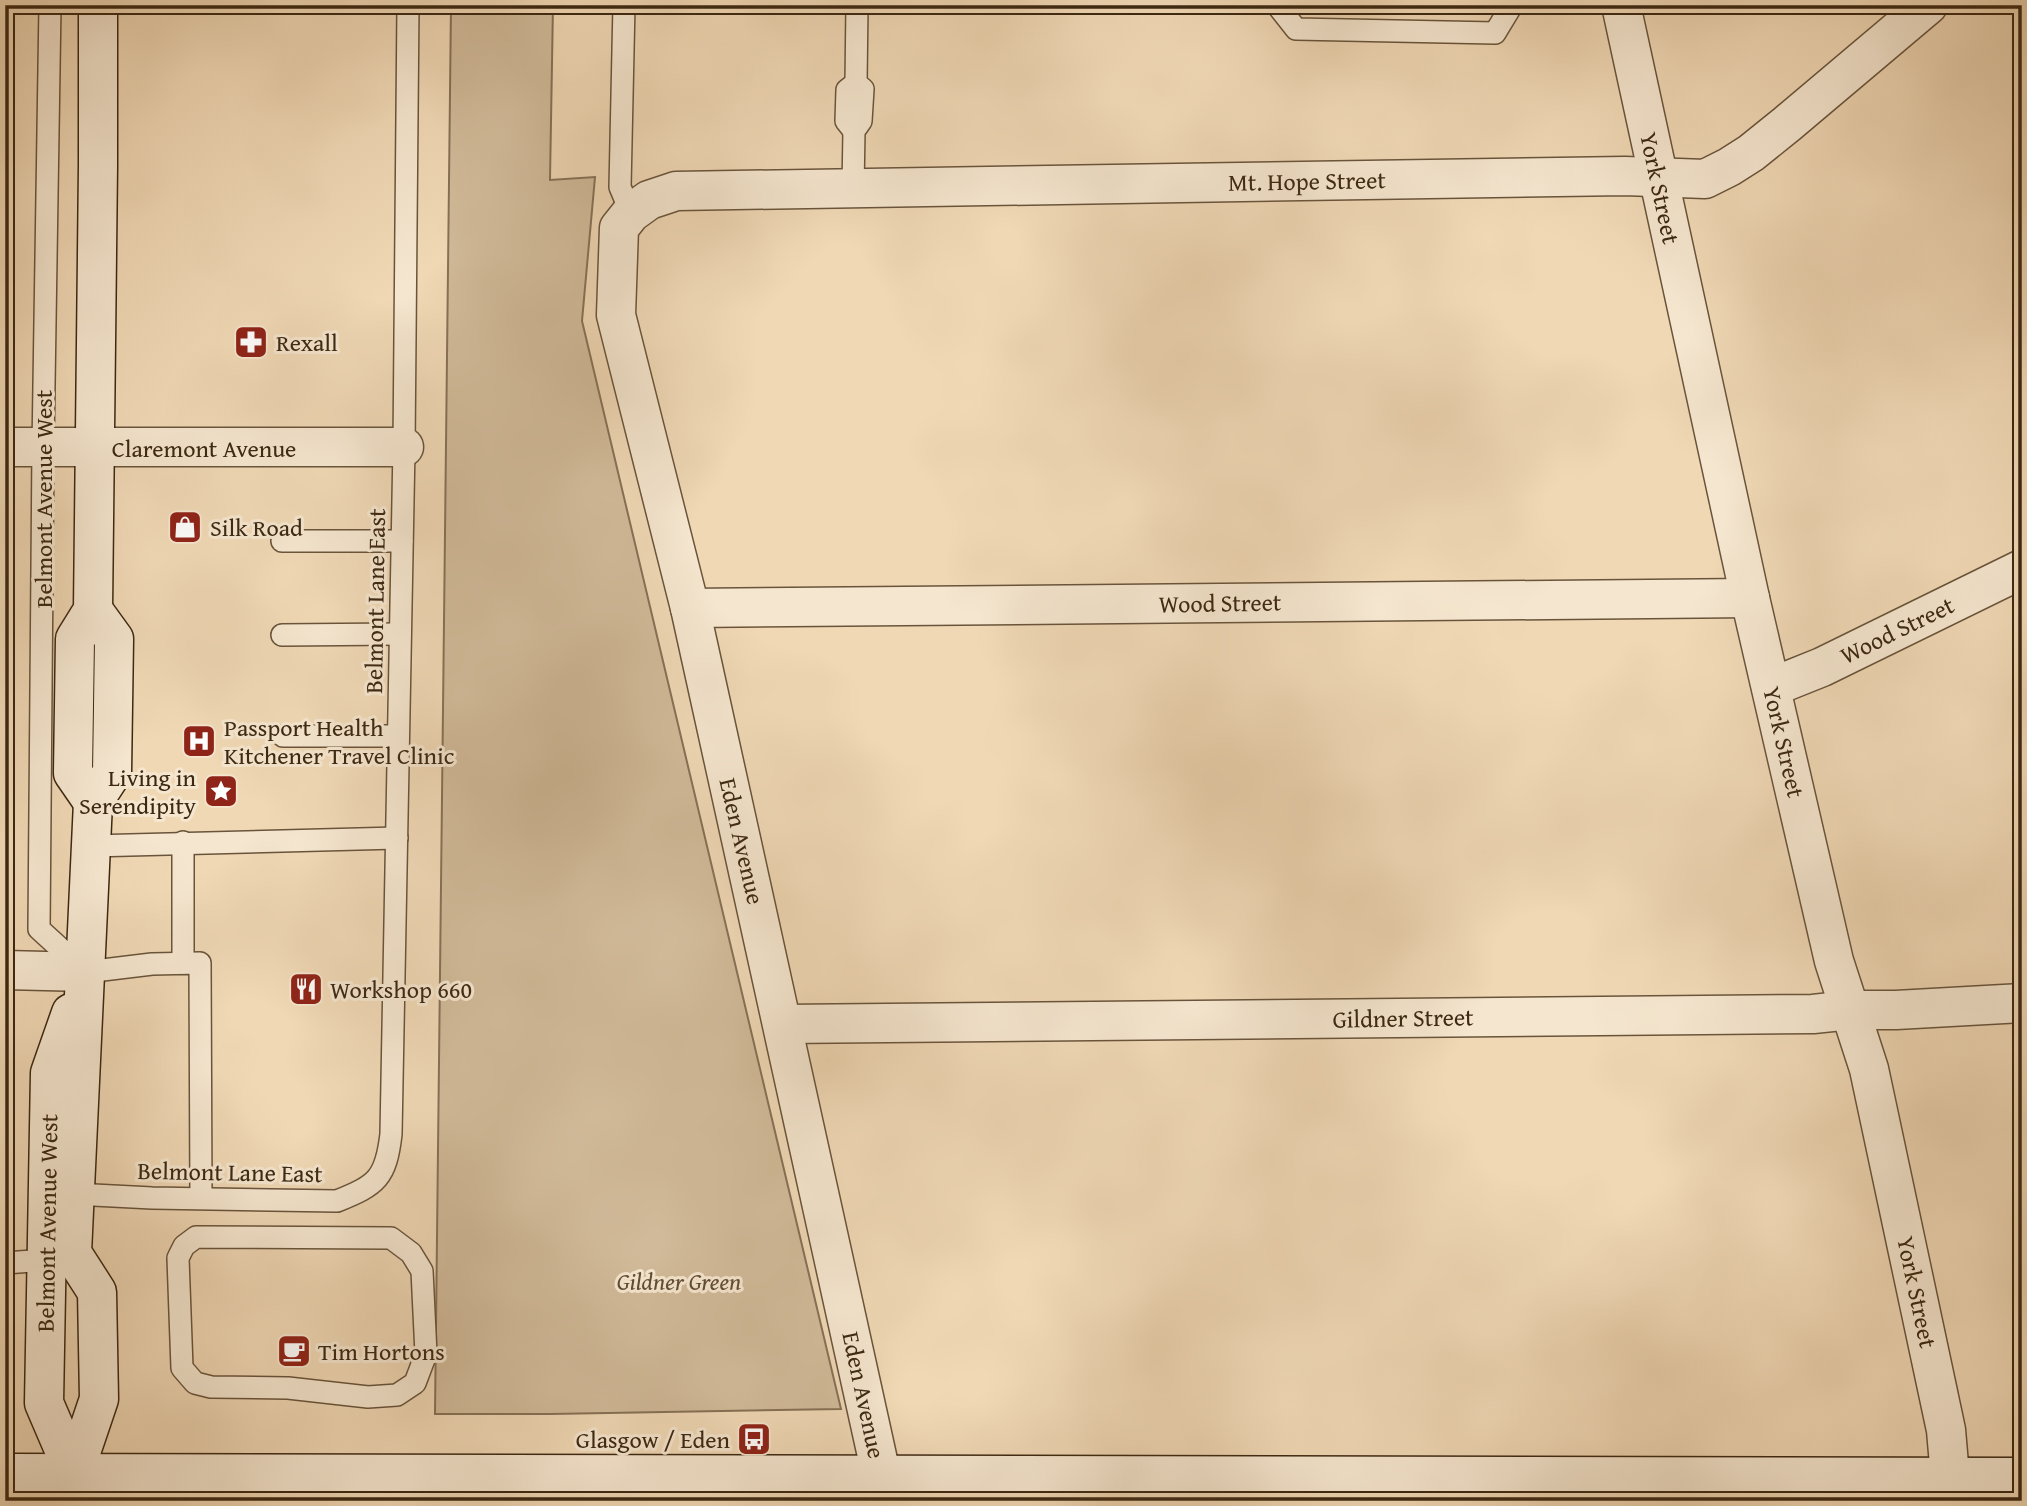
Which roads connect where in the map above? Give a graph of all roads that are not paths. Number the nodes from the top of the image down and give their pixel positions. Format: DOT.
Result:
graph roads {
  1 [pos="50,5"];
  2 [pos="98,5"];
  3 [pos="408,5"];
  4 [pos="624,5"];
  5 [pos="857,5"];
  6 [pos="1277,5"];
  7 [pos="1513,5"];
  8 [pos="1621,5"];
  9 [pos="1928,5"];
  10 [pos="1657,176"];
  11 [pos="853,188"];
  12 [pos="631,213"];
  13 [pos="5,447"];
  14 [pos="404,447"];
  15 [pos="43,448"];
  16 [pos="95,449"];
  17 [pos="282,541"];
  18 [pos="402,541"];
  19 [pos="2022,569"];
  20 [pos="1750,598"];
  21 [pos="690,608"];
  22 [pos="400,634"];
  23 [pos="282,635"];
  24 [pos="1772,687"];
  25 [pos="283,736"];
  26 [pos="398,736"];
  27 [pos="397,838"];
  28 [pos="183,842"];
  29 [pos="91,846"];
  30 [pos="183,963"];
  31 [pos="5,970"];
  32 [pos="86,972"];
  33 [pos="2022,1003"];
  34 [pos="1851,1010"];
  35 [pos="783,1024"];
  36 [pos="74,1194"];
  37 [pos="201,1198"];
  38 [pos="59,1256"];
  39 [pos="5,1263"];
  40 [pos="368,1396"];
  41 [pos="5,1473"];
  42 [pos="2022,1477"];
  43 [pos="73,1487"];
  44 [pos="881,1487"];
  45 [pos="1944,1489"];
  1 -- 15 [label="lane, Belmont Avenue West"];
  2 -- 16 [label="street, Belmont Avenue West"];
  3 -- 14 [label="lane, Belmont Lane East"];
  4 -- 12 [label="lane"];
  5 -- 11 [label="lane"];
  6 -- 7 [label="lane"];
  8 -- 10 [label="street, York Street"];
  9 -- 10 [label="street, Mt. Hope Street"];
  10 -- 11 [label="street, Mt. Hope Street"];
  10 -- 20 [label="street, York Street"];
  11 -- 12 [label="street, Mt. Hope Street"];
  12 -- 21 [label="street, Eden Avenue"];
  13 -- 15 [label="street, Claremont Avenue"];
  14 -- 16 [label="street, Claremont Avenue"];
  14 -- 18 [label="lane, Belmont Lane East"];
  15 -- 16 [label="street, Claremont Avenue"];
  15 -- 32 [label="lane, Belmont Avenue West"];
  16 -- 29 [label="street, Belmont Avenue West"];
  17 -- 18 [label="lane"];
  18 -- 22 [label="lane, Belmont Lane East"];
  19 -- 24 [label="street, Wood Street"];
  20 -- 21 [label="street, Wood Street"];
  20 -- 24 [label="street, York Street"];
  21 -- 35 [label="street, Eden Avenue"];
  22 -- 23 [label="lane"];
  22 -- 26 [label="lane, Belmont Lane East"];
  24 -- 34 [label="street, York Street"];
  25 -- 26 [label="lane"];
  26 -- 27 [label="lane, Belmont Lane East"];
  27 -- 28 [label="lane"];
  27 -- 37 [label="lane, Belmont Lane East"];
  28 -- 29 [label="lane"];
  28 -- 30 [label="lane"];
  29 -- 32 [label="street, Belmont Avenue West"];
  30 -- 32 [label="lane"];
  30 -- 37 [label="lane"];
  31 -- 32 [label="street"];
  32 -- 36 [label="street, Belmont Avenue West"];
  32 -- 38 [label="street, Belmont Avenue West"];
  33 -- 34 [label="street, Gildner Street"];
  34 -- 35 [label="street, Gildner Street"];
  34 -- 45 [label="street, York Street"];
  35 -- 44 [label="street, Eden Avenue"];
  36 -- 37 [label="lane, Belmont Lane East"];
  36 -- 38 [label="street, Belmont Avenue West"];
  38 -- 39 [label="lane"];
  38 -- 43 [label="street, Belmont Avenue West"];
  38 -- 43 [label="street, Belmont Avenue West"];
  40 -- 40 [label="lane"];
  41 -- 43 [label="street"];
  42 -- 45 [label="street"];
  43 -- 44 [label="street"];
  44 -- 45 [label="street"];
}
